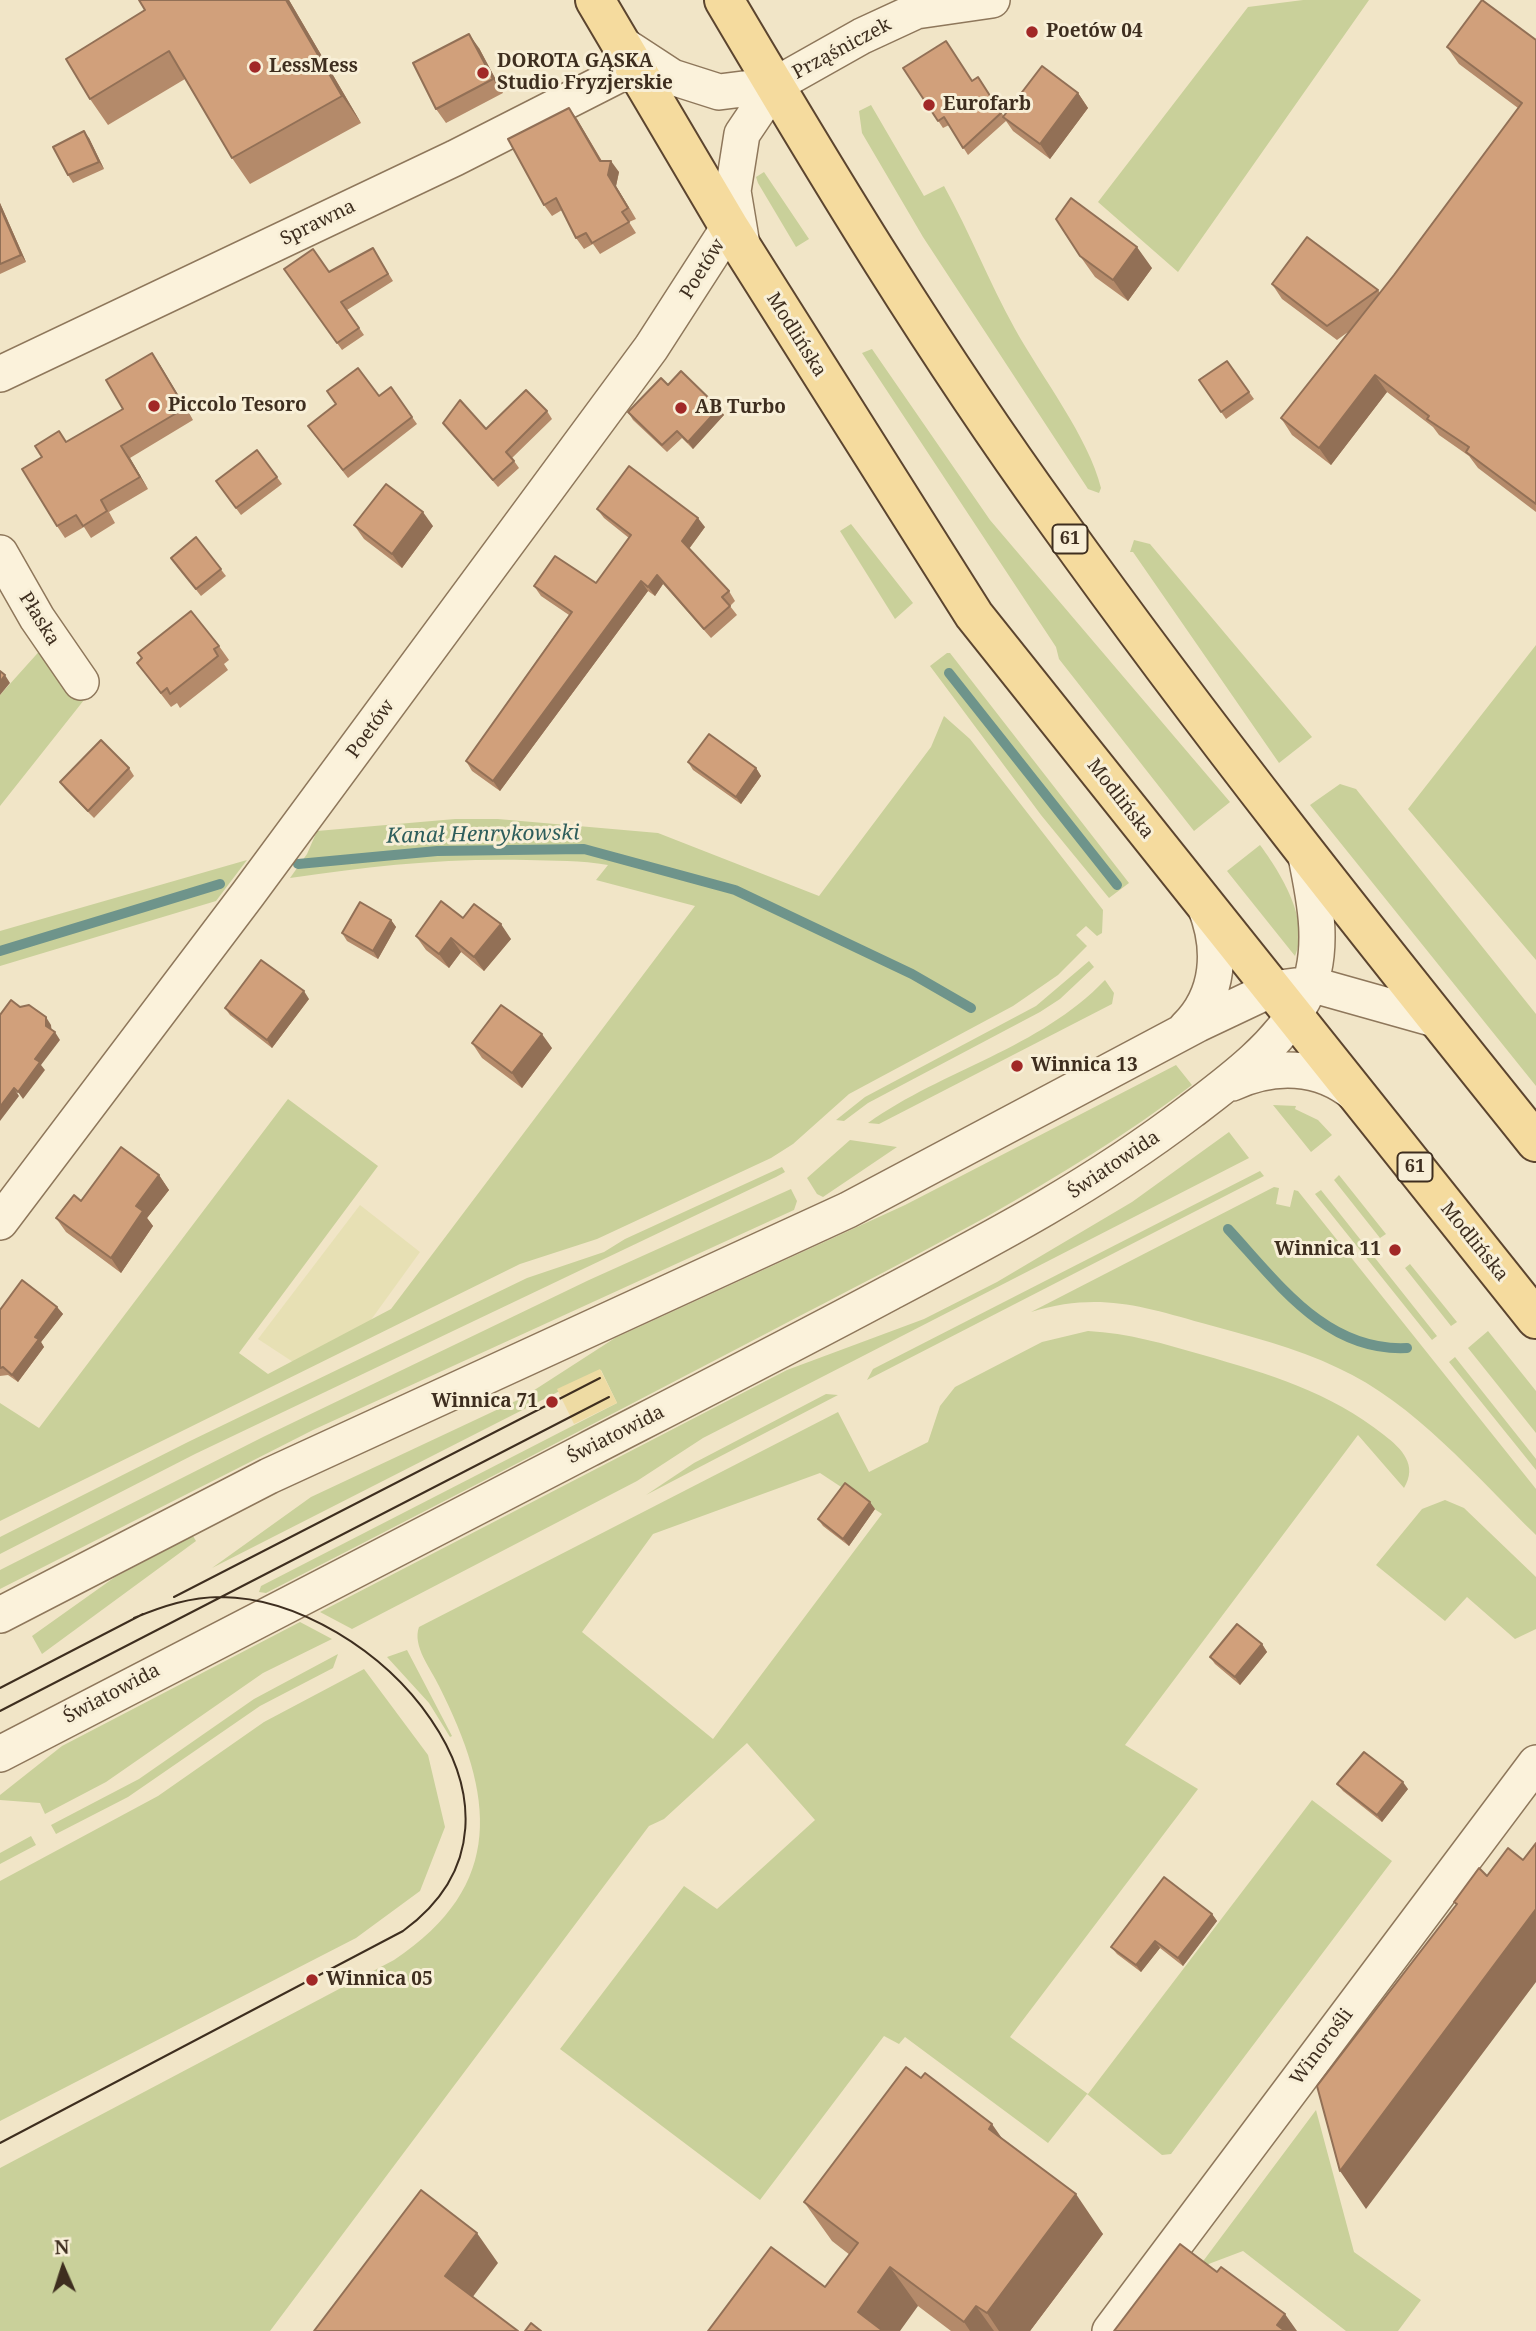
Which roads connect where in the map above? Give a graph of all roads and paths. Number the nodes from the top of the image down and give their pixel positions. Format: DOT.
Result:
graph roads {
  1 [pos="595,0"];
  2 [pos="724,0"];
  3 [pos="992,0"];
  4 [pos="627,55"];
  5 [pos="775,85"];
  6 [pos="736,239"];
  7 [pos="0,374"];
  8 [pos="0,553"];
  9 [pos="81,682"];
  10 [pos="1305,852"];
  11 [pos="1205,906"];
  12 [pos="1292,996"];
  13 [pos="1438,1020"];
  14 [pos="1175,1037"];
  15 [pos="1216,1091"];
  16 [pos="1358,1096"];
  17 [pos="1536,1142"];
  18 [pos="0,1222"];
  19 [pos="1536,1319"];
  20 [pos="0,1615"];
  21 [pos="0,1754"];
  22 [pos="1536,1763"];
  23 [pos="1110,2331"];
  1 -- 4 [label="main road, Modlińska / 61"];
  2 -- 5 [label="main road, 61"];
  3 -- 5 [label="street, Prząśniczek"];
  4 -- 5 [label="street, Modlińska"];
  4 -- 6 [label="main road, Modlińska / 61"];
  4 -- 7 [label="street, Sprawna"];
  5 -- 6 [label="street, Modlińska"];
  5 -- 10 [label="main road, 61"];
  6 -- 11 [label="main road, Modlińska / 61"];
  6 -- 18 [label="street, Poetów"];
  8 -- 9 [label="street, Płaska"];
  10 -- 12 [label="street"];
  10 -- 13 [label="main road, 61"];
  11 -- 12 [label="main road, Modlińska / 61"];
  11 -- 14 [label="street"];
  12 -- 13 [label="street"];
  12 -- 14 [label="street"];
  12 -- 15 [label="street, Światowida"];
  12 -- 16 [label="main road, Modlińska / 61"];
  13 -- 17 [label="main road, 61"];
  14 -- 20 [label="street"];
  15 -- 16 [label="street, Światowida"];
  15 -- 21 [label="street, Światowida"];
  16 -- 19 [label="main road, Modlińska / 61"];
  22 -- 23 [label="street, Winorośli"];
}
